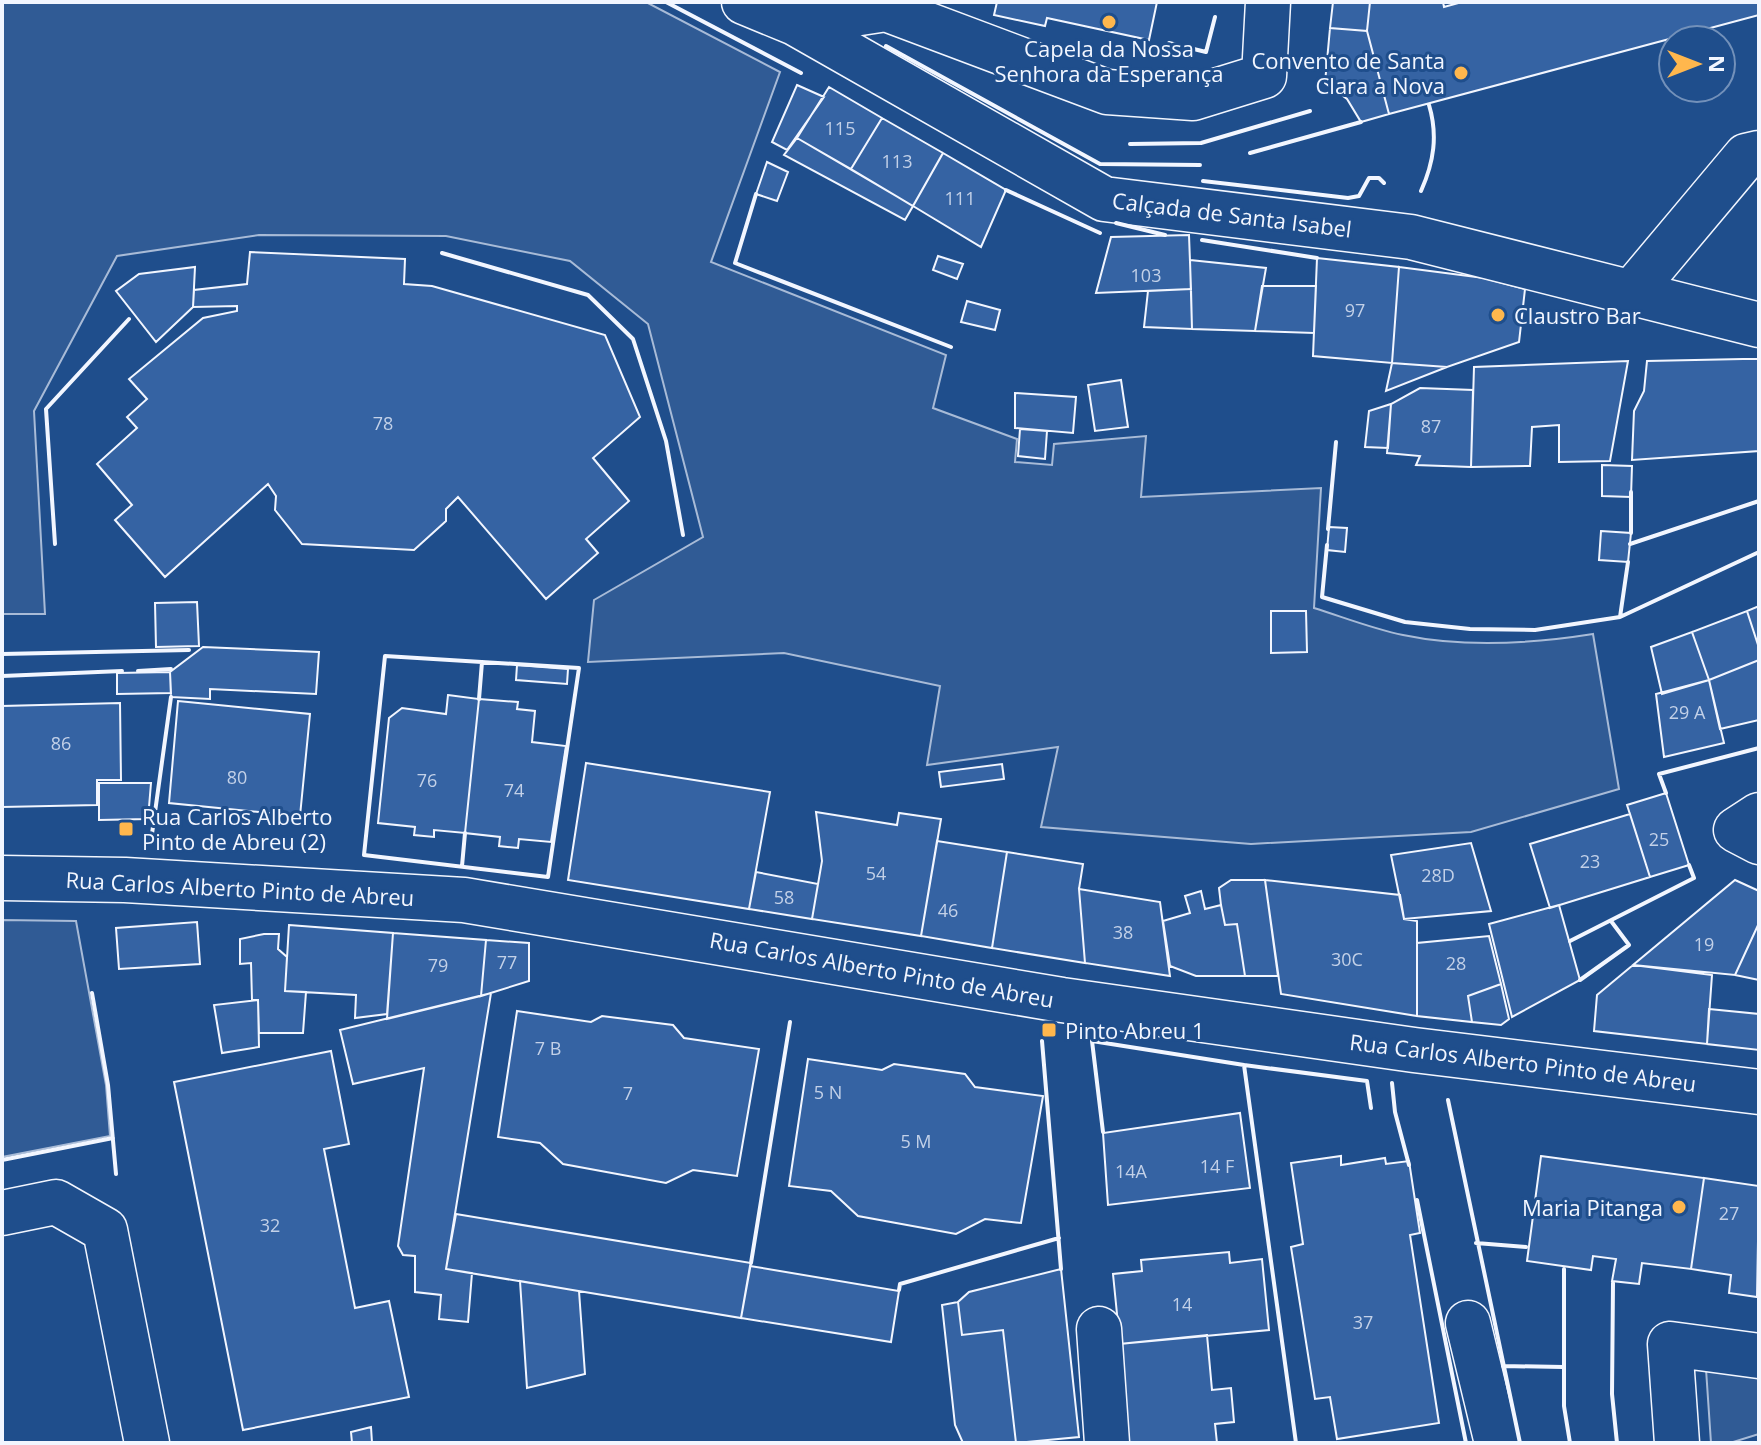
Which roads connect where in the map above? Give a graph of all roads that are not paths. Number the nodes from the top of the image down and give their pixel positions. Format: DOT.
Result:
graph roads {
  1 [pos="744,2"];
  2 [pos="1268,2"];
  3 [pos="888,6"];
  4 [pos="795,23"];
  5 [pos="1759,153"];
  6 [pos="1631,293"];
  7 [pos="1759,325"];
  8 [pos="1759,815"];
  9 [pos="1759,842"];
  10 [pos="2,878"];
  11 [pos="1759,1092"];
  12 [pos="2,1213"];
  13 [pos="1468,1323"];
  14 [pos="1099,1329"];
  15 [pos="1759,1356"];
  16 [pos="147,1443"];
  17 [pos="1107,1443"];
  18 [pos="1497,1443"];
  19 [pos="1677,1443"];
  1 -- 4 [label="street, Calçada de Santa Isabel"];
  2 -- 3 [label="street"];
  3 -- 4 [label="street"];
  4 -- 6 [label="street, Calçada de Santa Isabel"];
  5 -- 6 [label="street"];
  6 -- 7 [label="street, Calçada de Santa Isabel"];
  8 -- 9 [label="street"];
  10 -- 11 [label="street, Rua Carlos Alberto Pinto de Abreu"];
  12 -- 16 [label="street"];
  13 -- 18 [label="street"];
  14 -- 17 [label="street"];
  15 -- 19 [label="street"];
}
